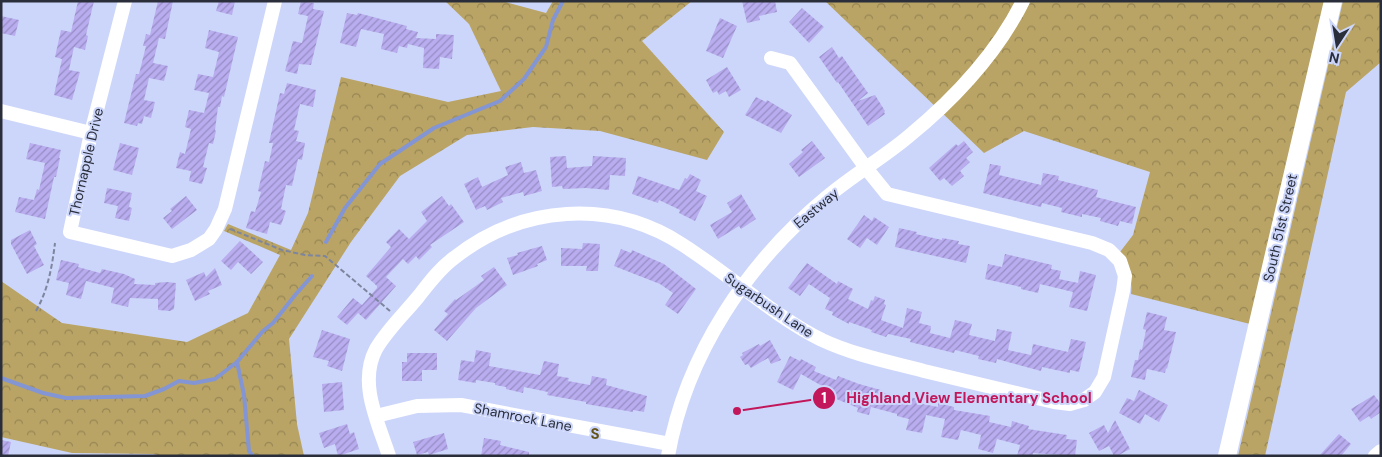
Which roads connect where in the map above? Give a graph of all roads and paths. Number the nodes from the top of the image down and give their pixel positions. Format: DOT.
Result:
graph roads {
  1 [pos="125,1"];
  2 [pos="274,1"];
  3 [pos="1023,1"];
  4 [pos="1333,1"];
  5 [pos="772,58"];
  6 [pos="1,111"];
  7 [pos="91,133"];
  8 [pos="866,168"];
  9 [pos="218,224"];
  10 [pos="55,243"];
  11 [pos="741,287"];
  12 [pos="36,311"];
  13 [pos="400,319"];
  14 [pos="376,416"];
  15 [pos="669,450"];
  16 [pos="1381,451"];
  17 [pos="389,456"];
  18 [pos="1227,456"];
  19 [pos="1375,456"];
  1 -- 7 [label="street, Thornapple Drive"];
  2 -- 9 [label="street, Thornapple Drive"];
  3 -- 8 [label="street, Eastway"];
  4 -- 18 [label="street, South 51st Street"];
  5 -- 8 [label="street, Sugarbush Lane"];
  6 -- 7 [label="street"];
  7 -- 9 [label="street, Thornapple Drive"];
  8 -- 11 [label="street, Eastway"];
  8 -- 11 [label="street, Sugarbush Lane"];
  9 -- 13 [label="path"];
  10 -- 12 [label="path"];
  11 -- 13 [label="street, Sugarbush Lane"];
  11 -- 15 [label="street, Eastway"];
  13 -- 14 [label="street, Sugarbush Lane"];
  14 -- 15 [label="street, Shamrock Lane"];
  14 -- 17 [label="street, Sugarbush Lane"];
  16 -- 19 [label="street"];
}
